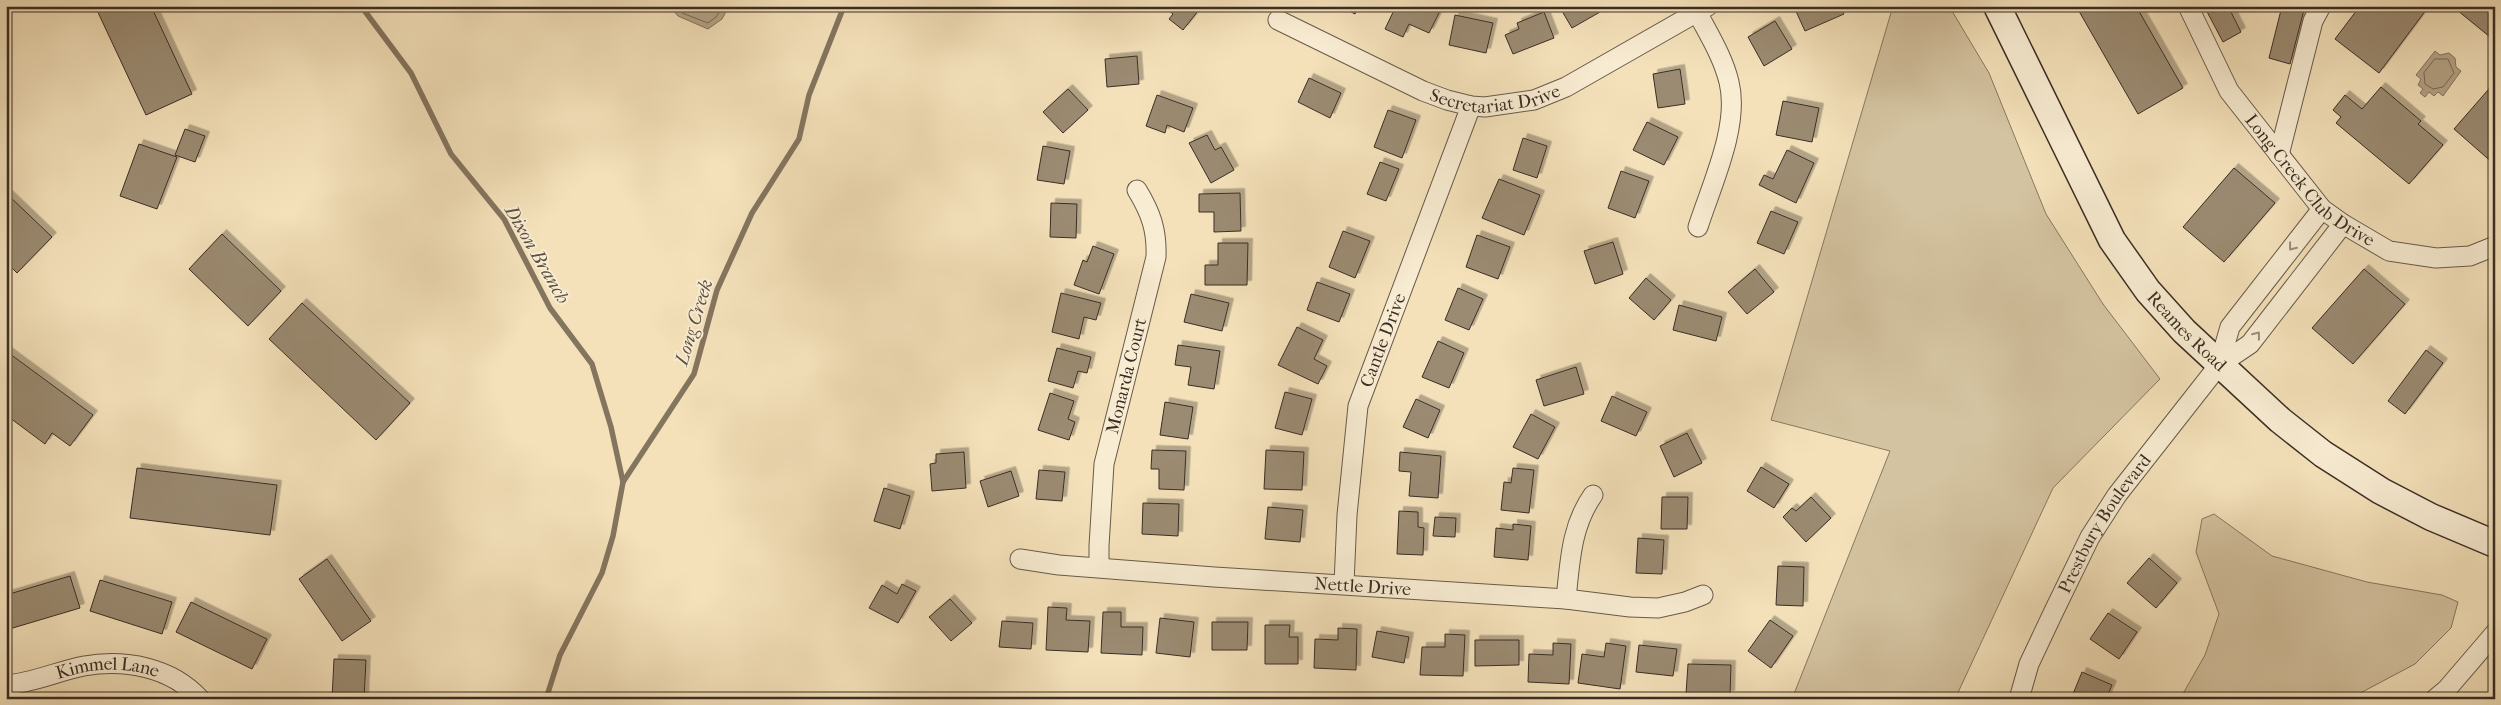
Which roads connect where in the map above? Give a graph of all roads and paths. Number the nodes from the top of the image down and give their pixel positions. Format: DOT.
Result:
graph roads {
  1 [pos="1996,6"];
  2 [pos="2188,6"];
  3 [pos="2321,6"];
  4 [pos="1702,9"];
  5 [pos="1278,20"];
  6 [pos="1471,106"];
  7 [pos="2280,155"];
  8 [pos="1137,190"];
  9 [pos="2322,209"];
  10 [pos="2344,224"];
  11 [pos="1698,228"];
  12 [pos="2495,246"];
  13 [pos="2219,365"];
  14 [pos="1593,495"];
  15 [pos="2495,544"];
  16 [pos="1020,559"];
  17 [pos="1100,567"];
  18 [pos="1344,584"];
  19 [pos="1703,595"];
  20 [pos="1566,599"];
  21 [pos="2495,633"];
  22 [pos="6,685"];
  23 [pos="200,699"];
  24 [pos="2019,699"];
  25 [pos="2435,699"];
  1 -- 13 [label="main road, Reames Road"];
  2 -- 7 [label="street, Long Creek Club Drive"];
  3 -- 7 [label="street"];
  4 -- 6 [label="street, Secretariat Drive"];
  4 -- 11 [label="street"];
  5 -- 6 [label="street, Secretariat Drive"];
  6 -- 18 [label="street, Cantle Drive"];
  7 -- 9 [label="street, Long Creek Club Drive"];
  8 -- 17 [label="street, Monarda Court"];
  9 -- 10 [label="street, Long Creek Club Drive"];
  9 -- 13 [label="street, Prestbury Boulevard, one-way"];
  10 -- 12 [label="street, Long Creek Club Drive"];
  13 -- 10 [label="street, Prestbury Boulevard, one-way"];
  13 -- 15 [label="main road, Reames Road"];
  13 -- 24 [label="street, Prestbury Boulevard"];
  14 -- 20 [label="street"];
  16 -- 17 [label="street, Nettle Drive"];
  17 -- 18 [label="street, Nettle Drive"];
  18 -- 20 [label="street, Nettle Drive"];
  19 -- 20 [label="street, Nettle Drive"];
  21 -- 25 [label="street"];
  22 -- 23 [label="street, Kimmel Lane"];
}
